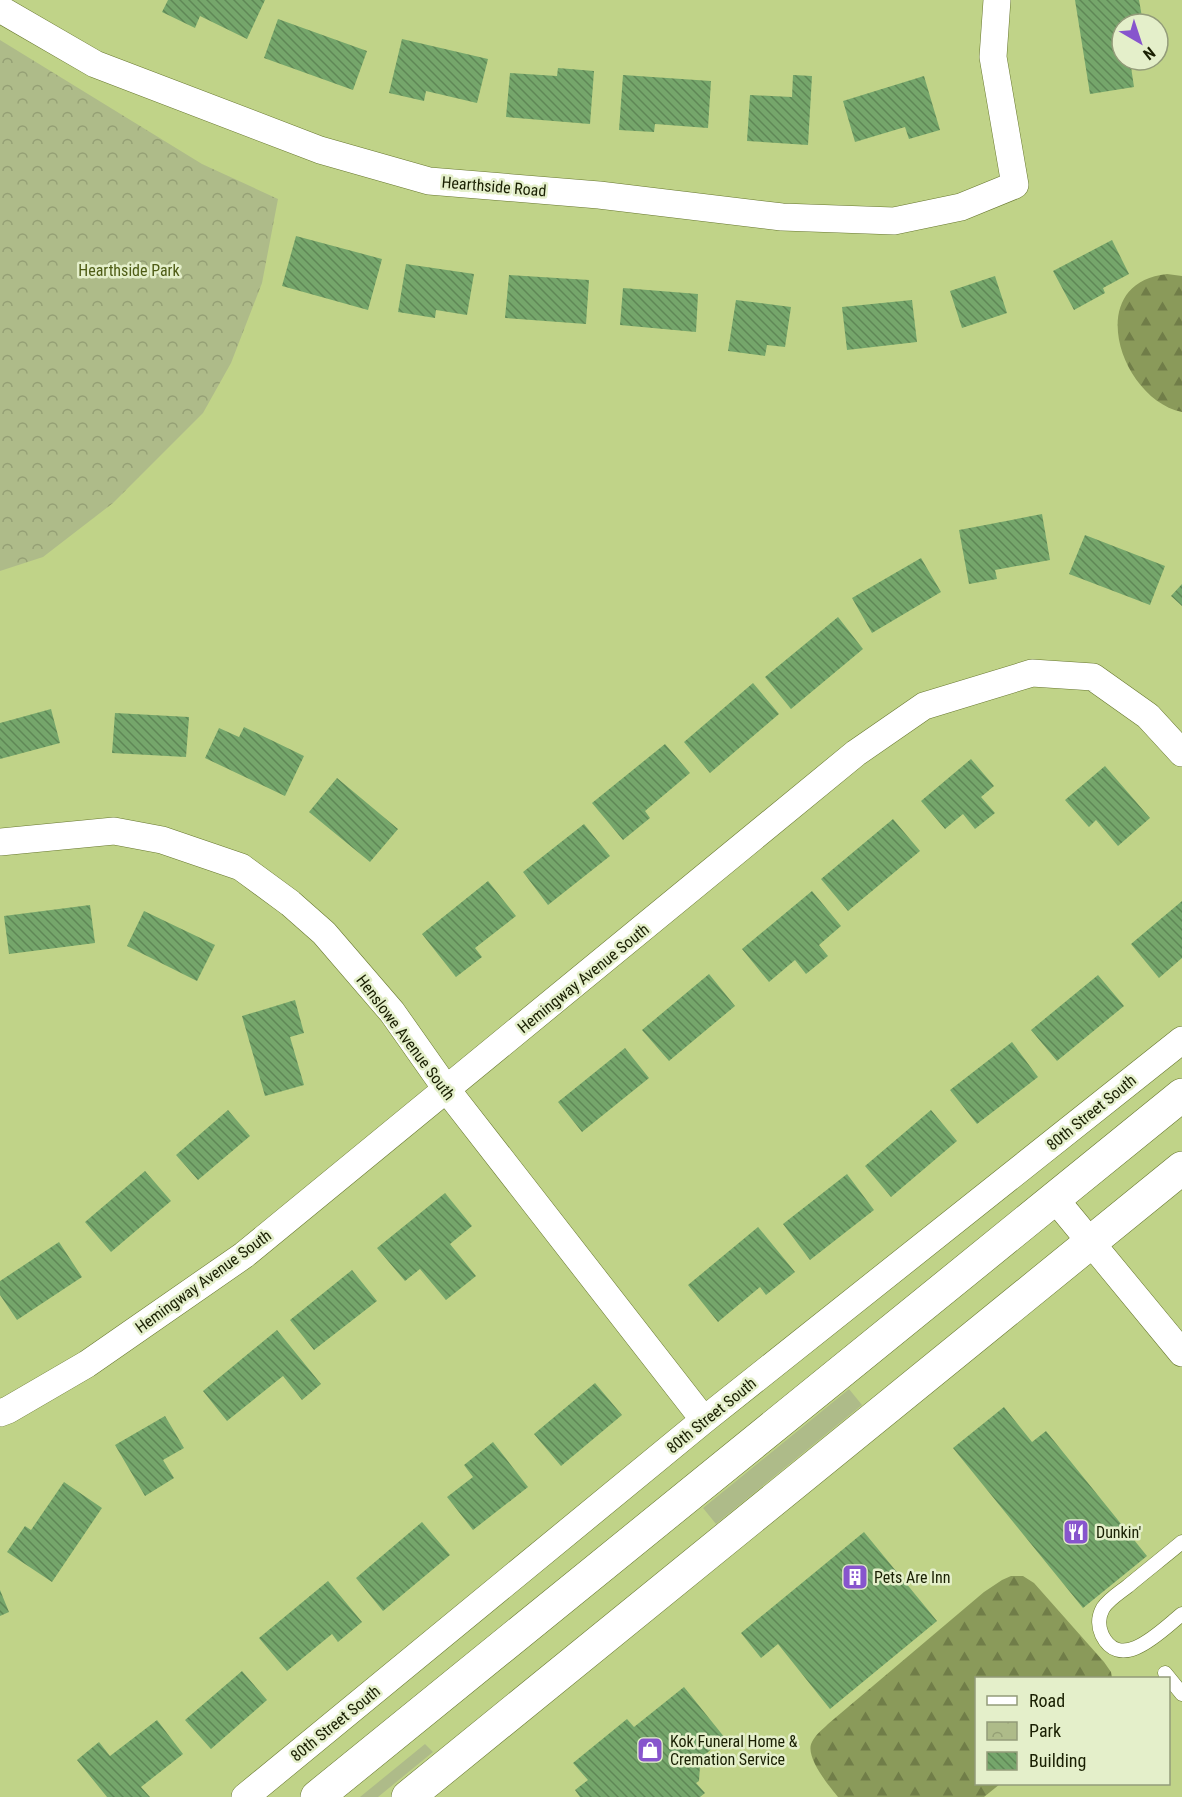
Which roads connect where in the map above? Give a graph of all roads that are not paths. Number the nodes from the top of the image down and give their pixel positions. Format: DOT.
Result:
graph roads {
  1 [pos="997,0"];
  2 [pos="0,9"];
  3 [pos="1182,753"];
  4 [pos="0,842"];
  5 [pos="1182,1040"];
  6 [pos="447,1090"];
  7 [pos="1182,1095"];
  8 [pos="1182,1168"];
  9 [pos="1055,1199"];
  10 [pos="1091,1242"];
  11 [pos="1182,1353"];
  12 [pos="0,1413"];
  13 [pos="704,1420"];
  14 [pos="1182,1542"];
  15 [pos="1182,1614"];
  16 [pos="1165,1673"];
  17 [pos="1168,1677"];
  18 [pos="1170,1679"];
  19 [pos="1182,1694"];
  20 [pos="245,1797"];
  21 [pos="317,1797"];
  22 [pos="408,1797"];
  1 -- 2 [label="street, Hearthside Road"];
  3 -- 6 [label="street, Hemingway Avenue South"];
  4 -- 6 [label="street, Henslowe Avenue South"];
  5 -- 13 [label="street, 80th Street South"];
  6 -- 12 [label="street, Hemingway Avenue South"];
  6 -- 13 [label="street, Henslowe Avenue South"];
  7 -- 9 [label="main road"];
  8 -- 10 [label="main road"];
  9 -- 10 [label="street"];
  9 -- 21 [label="main road"];
  10 -- 11 [label="street"];
  10 -- 22 [label="main road"];
  13 -- 20 [label="street, 80th Street South"];
  14 -- 15 [label="lane"];
  16 -- 17 [label="lane"];
  18 -- 19 [label="lane"];
}
